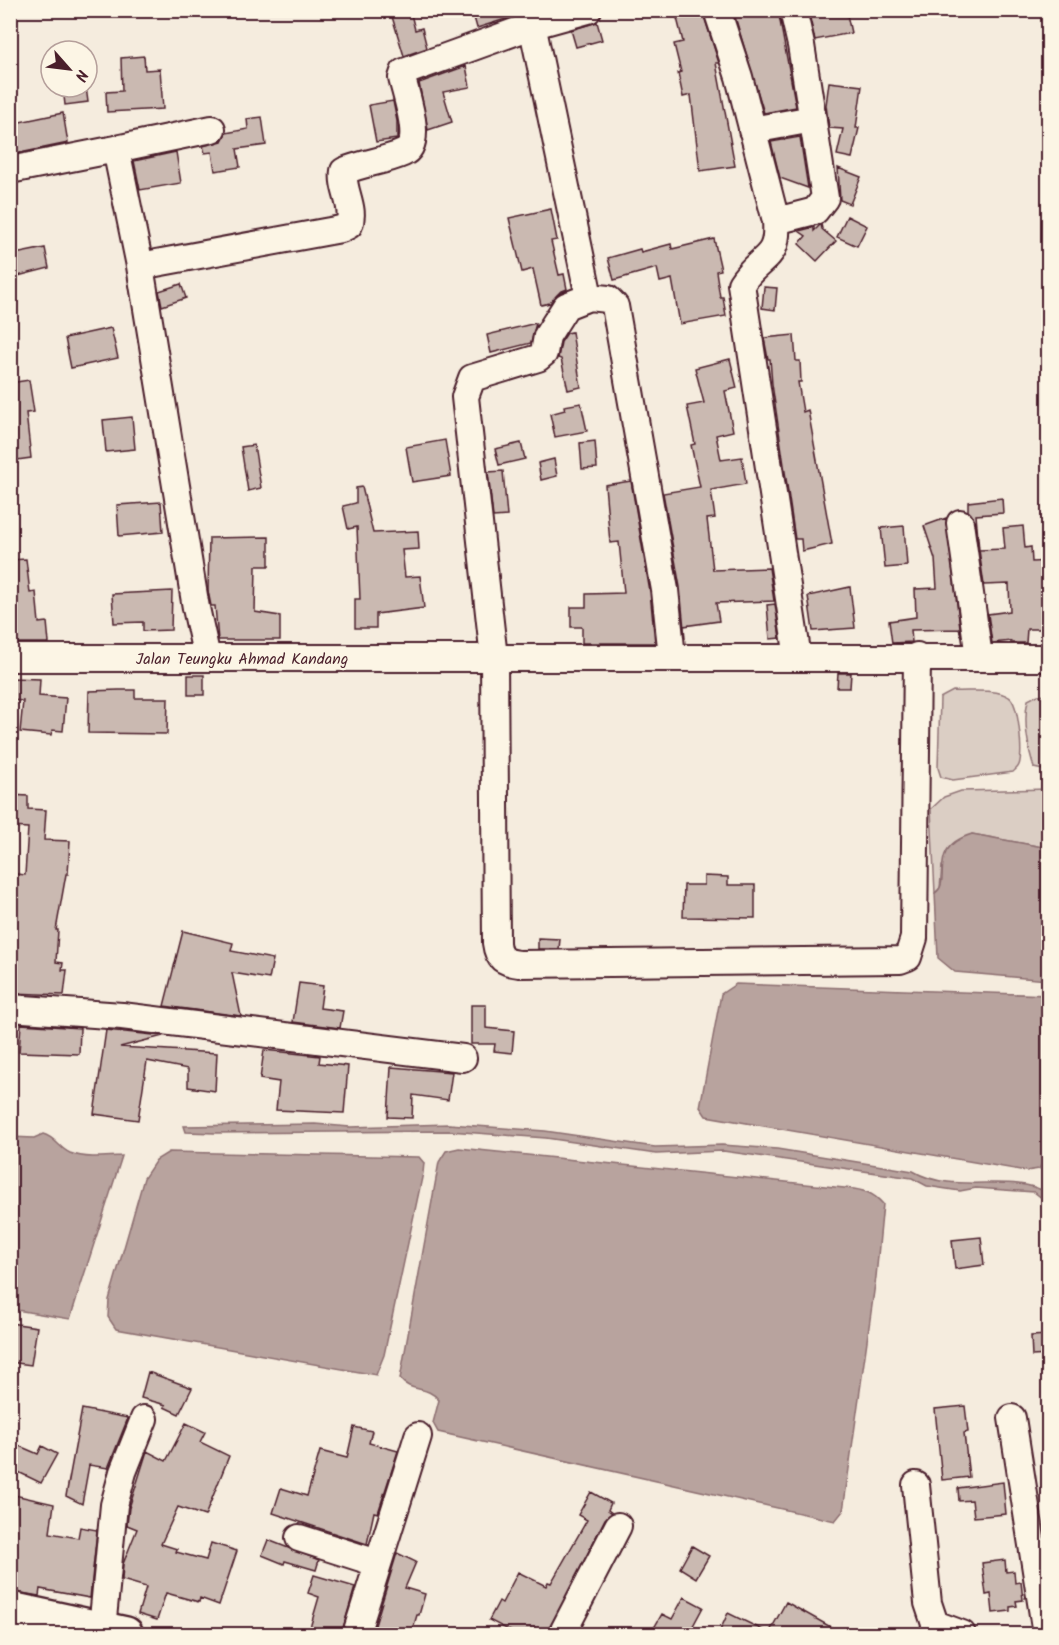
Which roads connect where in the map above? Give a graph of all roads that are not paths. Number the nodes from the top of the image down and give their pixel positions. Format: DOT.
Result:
graph roads {
  1 [pos="588,10"];
  2 [pos="717,10"];
  3 [pos="793,10"];
  4 [pos="531,18"];
  5 [pos="813,119"];
  6 [pos="212,129"];
  7 [pos="753,130"];
  8 [pos="116,149"];
  9 [pos="10,170"];
  10 [pos="776,221"];
  11 [pos="140,266"];
  12 [pos="589,297"];
  13 [pos="960,523"];
  14 [pos="917,656"];
  15 [pos="672,657"];
  16 [pos="979,657"];
  17 [pos="10,658"];
  18 [pos="207,658"];
  19 [pos="483,658"];
  20 [pos="798,658"];
  21 [pos="1048,658"];
  22 [pos="10,1008"];
  23 [pos="463,1058"];
  24 [pos="1012,1418"];
  25 [pos="144,1419"];
  26 [pos="418,1436"];
  27 [pos="916,1485"];
  28 [pos="1037,1504"];
  29 [pos="618,1526"];
  30 [pos="299,1538"];
  31 [pos="377,1563"];
  32 [pos="10,1610"];
  33 [pos="114,1632"];
  34 [pos="10,1633"];
  35 [pos="18,1635"];
  36 [pos="356,1635"];
  37 [pos="562,1635"];
  38 [pos="962,1635"];
  39 [pos="1046,1635"];
  1 -- 4 [label="street"];
  2 -- 7 [label="street"];
  3 -- 5 [label="street"];
  4 -- 11 [label="street"];
  4 -- 12 [label="street"];
  5 -- 7 [label="street"];
  5 -- 10 [label="street"];
  6 -- 8 [label="street"];
  7 -- 10 [label="street"];
  8 -- 9 [label="street"];
  8 -- 11 [label="street"];
  10 -- 20 [label="street"];
  11 -- 18 [label="street"];
  12 -- 15 [label="street"];
  12 -- 19 [label="street"];
  13 -- 16 [label="street"];
  14 -- 16 [label="street, Jalan Teungku Ahmad Kandang"];
  14 -- 19 [label="street"];
  14 -- 20 [label="street, Jalan Teungku Ahmad Kandang"];
  15 -- 19 [label="street, Jalan Teungku Ahmad Kandang"];
  15 -- 20 [label="street, Jalan Teungku Ahmad Kandang"];
  16 -- 21 [label="street, Jalan Teungku Ahmad Kandang"];
  17 -- 18 [label="street, Jalan Teungku Ahmad Kandang"];
  18 -- 19 [label="street, Jalan Teungku Ahmad Kandang"];
  22 -- 23 [label="street"];
  24 -- 28 [label="street"];
  25 -- 33 [label="street"];
  26 -- 31 [label="street"];
  27 -- 38 [label="street"];
  28 -- 39 [label="street"];
  29 -- 37 [label="street"];
  30 -- 31 [label="street"];
  31 -- 36 [label="street"];
  32 -- 33 [label="highway"];
  34 -- 35 [label="highway"];
}
